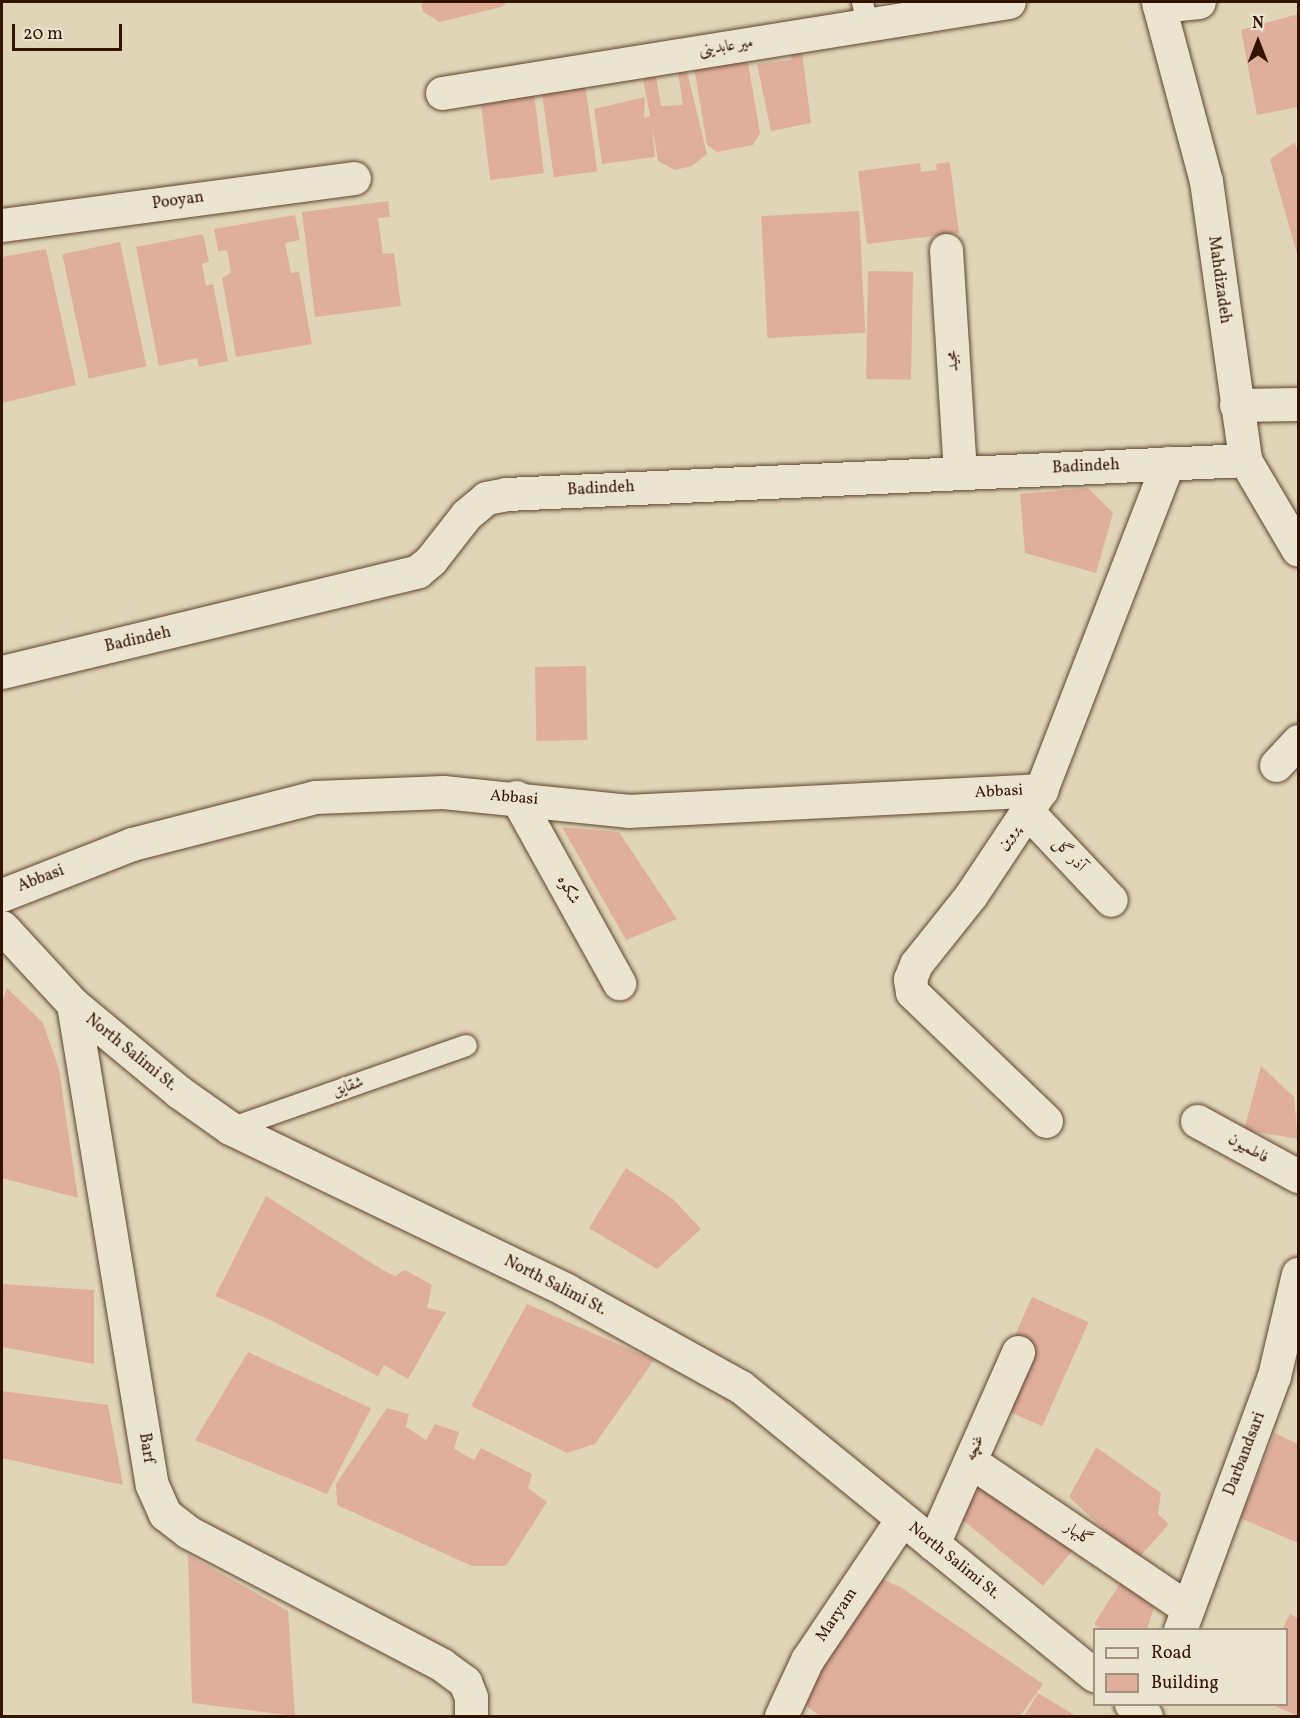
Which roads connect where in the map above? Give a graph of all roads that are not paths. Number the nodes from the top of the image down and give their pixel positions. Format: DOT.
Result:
graph roads {
  1 [pos="1009,2"];
  2 [pos="1199,2"];
  3 [pos="1158,4"];
  4 [pos="865,13"];
  5 [pos="442,93"];
  6 [pos="354,178"];
  7 [pos="2,225"];
  8 [pos="946,250"];
  9 [pos="1299,404"];
  10 [pos="1236,405"];
  11 [pos="1245,460"];
  12 [pos="1168,463"];
  13 [pos="960,472"];
  14 [pos="1299,550"];
  15 [pos="2,672"];
  16 [pos="1299,741"];
  17 [pos="1276,765"];
  18 [pos="516,797"];
  19 [pos="1034,800"];
  20 [pos="2,895"];
  21 [pos="1111,900"];
  22 [pos="2,927"];
  23 [pos="619,983"];
  24 [pos="73,1005"];
  25 [pos="466,1045"];
  26 [pos="1046,1121"];
  27 [pos="1197,1121"];
  28 [pos="230,1128"];
  29 [pos="1299,1176"];
  30 [pos="1299,1274"];
  31 [pos="1018,1352"];
  32 [pos="970,1461"];
  33 [pos="902,1519"];
  34 [pos="933,1544"];
  35 [pos="1183,1619"];
  36 [pos="1093,1673"];
  37 [pos="1134,1706"];
  38 [pos="471,1716"];
  39 [pos="781,1716"];
  40 [pos="1148,1716"];
  1 -- 4 [label="street, میر عابدینی"];
  2 -- 3 [label="street"];
  3 -- 10 [label="street, Mahdizadeh"];
  4 -- 5 [label="street, میر عابدینی"];
  6 -- 7 [label="street, Pooyan"];
  8 -- 13 [label="street, مجید"];
  9 -- 10 [label="street"];
  10 -- 11 [label="street, Mahdizadeh"];
  11 -- 12 [label="street, Badindeh"];
  11 -- 14 [label="street, Mahdizadeh"];
  12 -- 13 [label="street, Badindeh"];
  12 -- 19 [label="street, پروین"];
  13 -- 15 [label="street, Badindeh"];
  16 -- 17 [label="street"];
  18 -- 19 [label="street, Abbasi"];
  18 -- 20 [label="street, Abbasi"];
  18 -- 23 [label="street, شکوه"];
  19 -- 21 [label="street, آذر گل"];
  19 -- 26 [label="street, پروین"];
  22 -- 24 [label="street, North Salimi St."];
  24 -- 28 [label="street, North Salimi St."];
  24 -- 38 [label="street, Barf"];
  25 -- 28 [label="lane, شقایق"];
  27 -- 29 [label="street, فاطمیون"];
  28 -- 33 [label="street, North Salimi St."];
  30 -- 35 [label="street, Darbandsari"];
  31 -- 32 [label="street, غنچه"];
  32 -- 34 [label="street, غنچه"];
  32 -- 35 [label="street, گلبهار"];
  33 -- 34 [label="street, North Salimi St."];
  33 -- 39 [label="street, Maryam"];
  34 -- 36 [label="street, North Salimi St."];
  37 -- 40 [label="street"];
}
